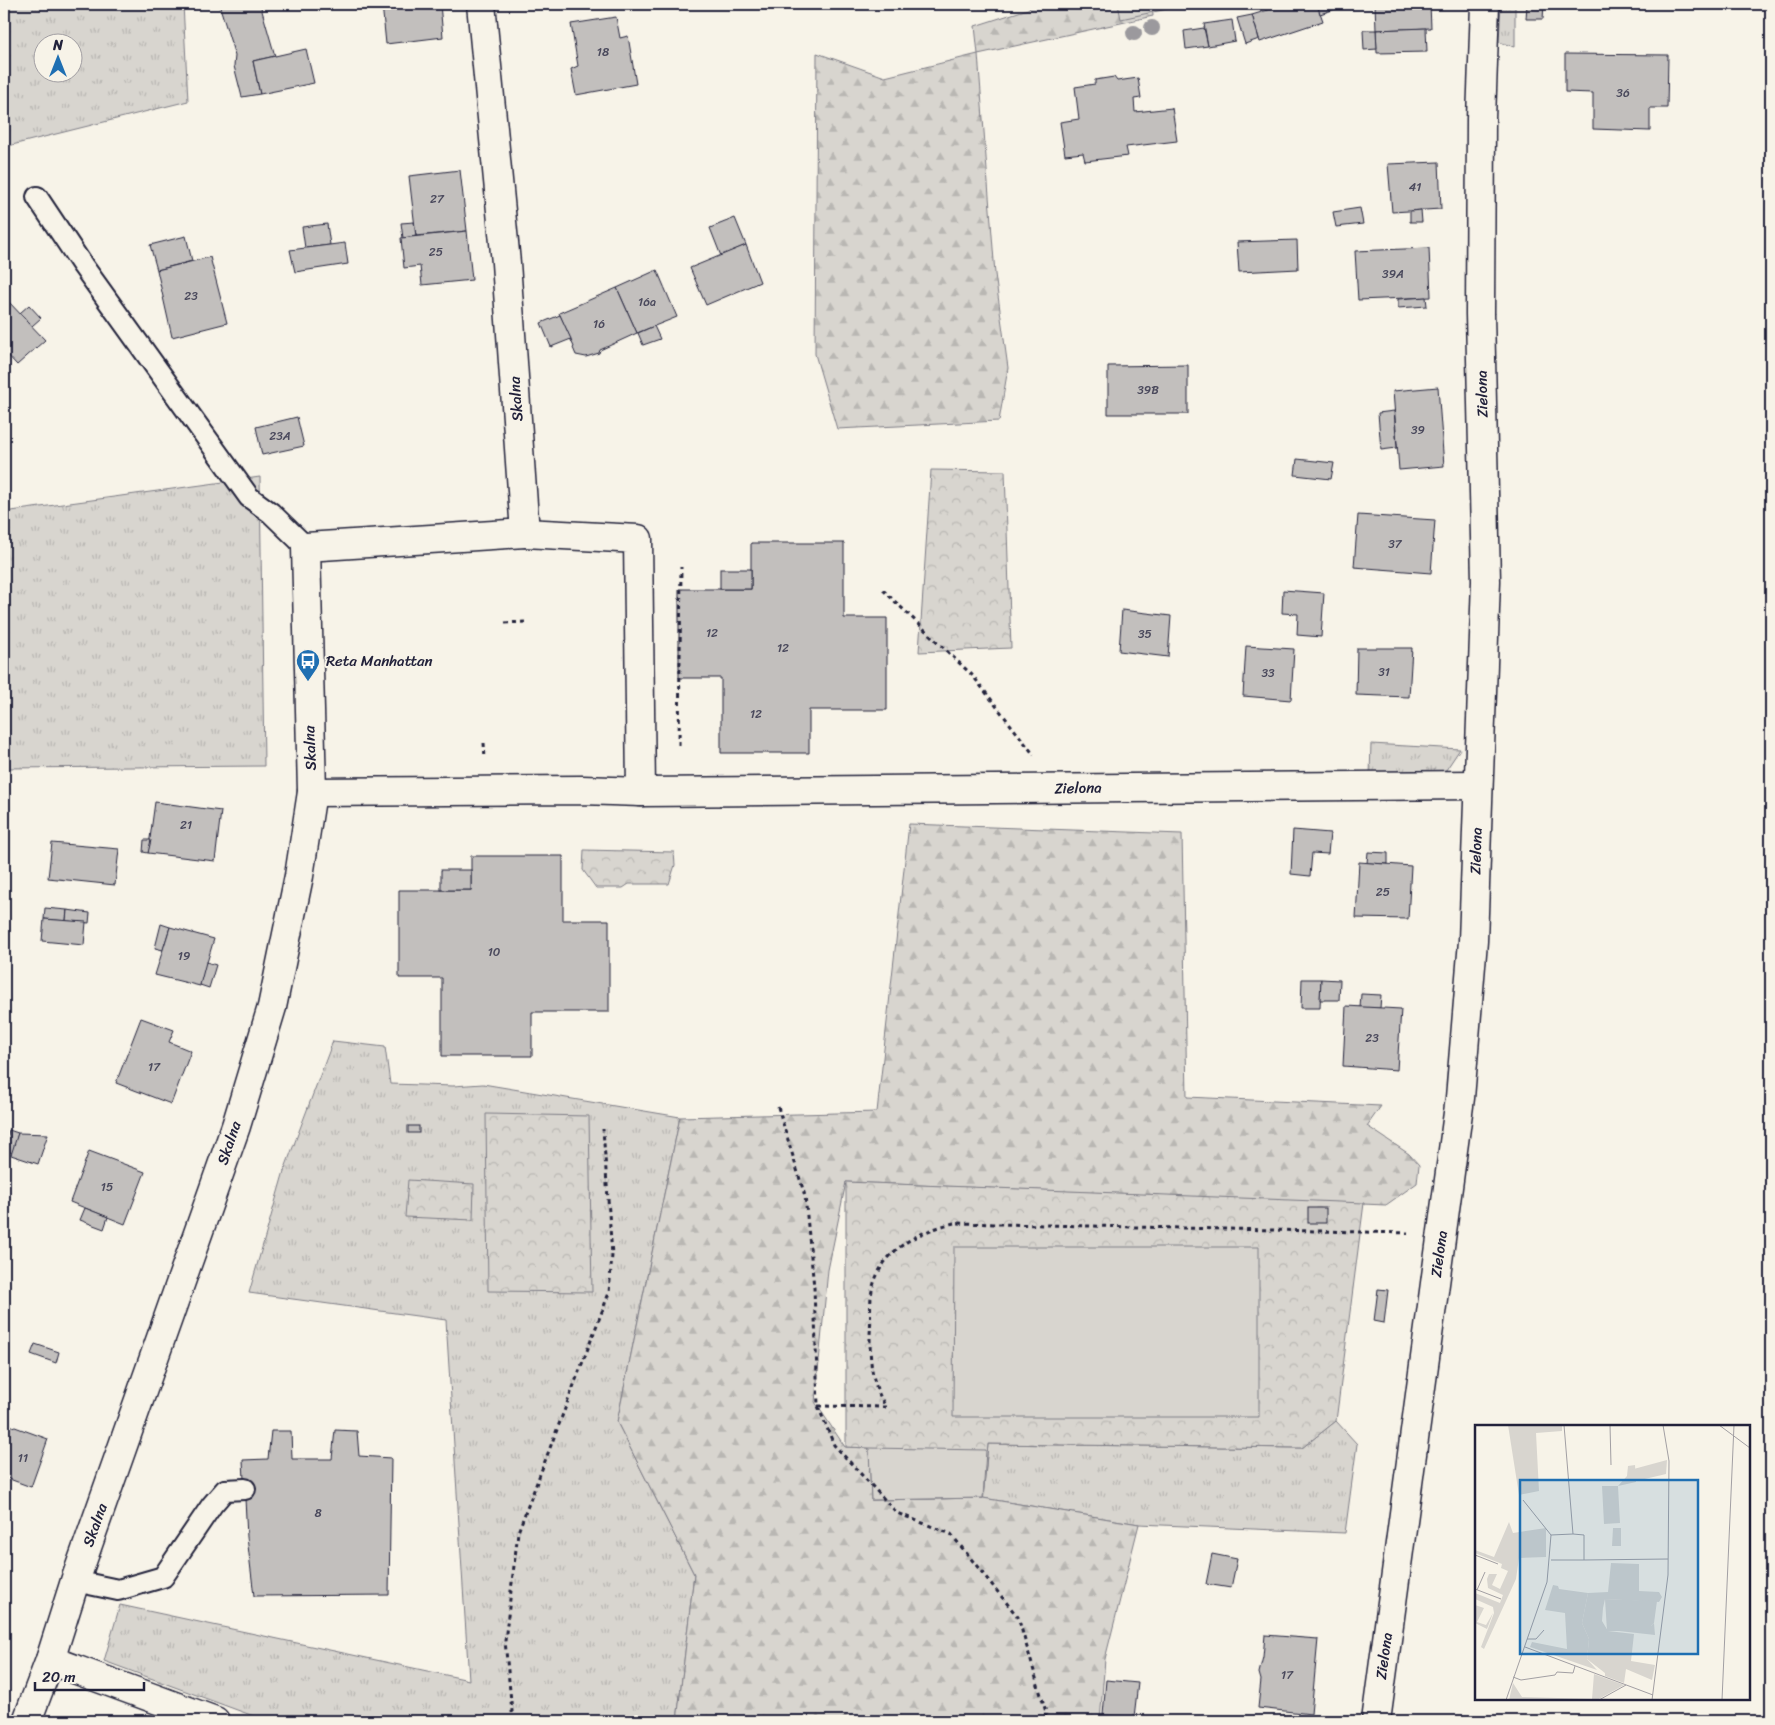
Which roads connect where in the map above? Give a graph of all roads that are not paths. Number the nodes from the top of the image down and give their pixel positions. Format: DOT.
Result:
graph roads {
  1 [pos="481,4"];
  2 [pos="1485,4"];
  3 [pos="37,197"];
  4 [pos="525,533"];
  5 [pos="306,547"];
  6 [pos="1477,785"];
  7 [pos="312,792"];
  8 [pos="641,792"];
  9 [pos="244,1489"];
  10 [pos="75,1581"];
  11 [pos="50,1660"];
  12 [pos="26,1721"];
  13 [pos="215,1721"];
  14 [pos="1376,1721"];
  1 -- 4 [label="street, Skalna"];
  2 -- 6 [label="street, Zielona"];
  3 -- 5 [label="lane"];
  4 -- 5 [label="street"];
  4 -- 8 [label="street"];
  5 -- 7 [label="street, Skalna"];
  6 -- 8 [label="street, Zielona"];
  6 -- 14 [label="street, Zielona"];
  7 -- 8 [label="street, Zielona"];
  7 -- 10 [label="street, Skalna"];
  9 -- 10 [label="lane"];
  10 -- 11 [label="street, Skalna"];
  11 -- 12 [label="street, Skalna"];
  11 -- 13 [label="street"];
}
